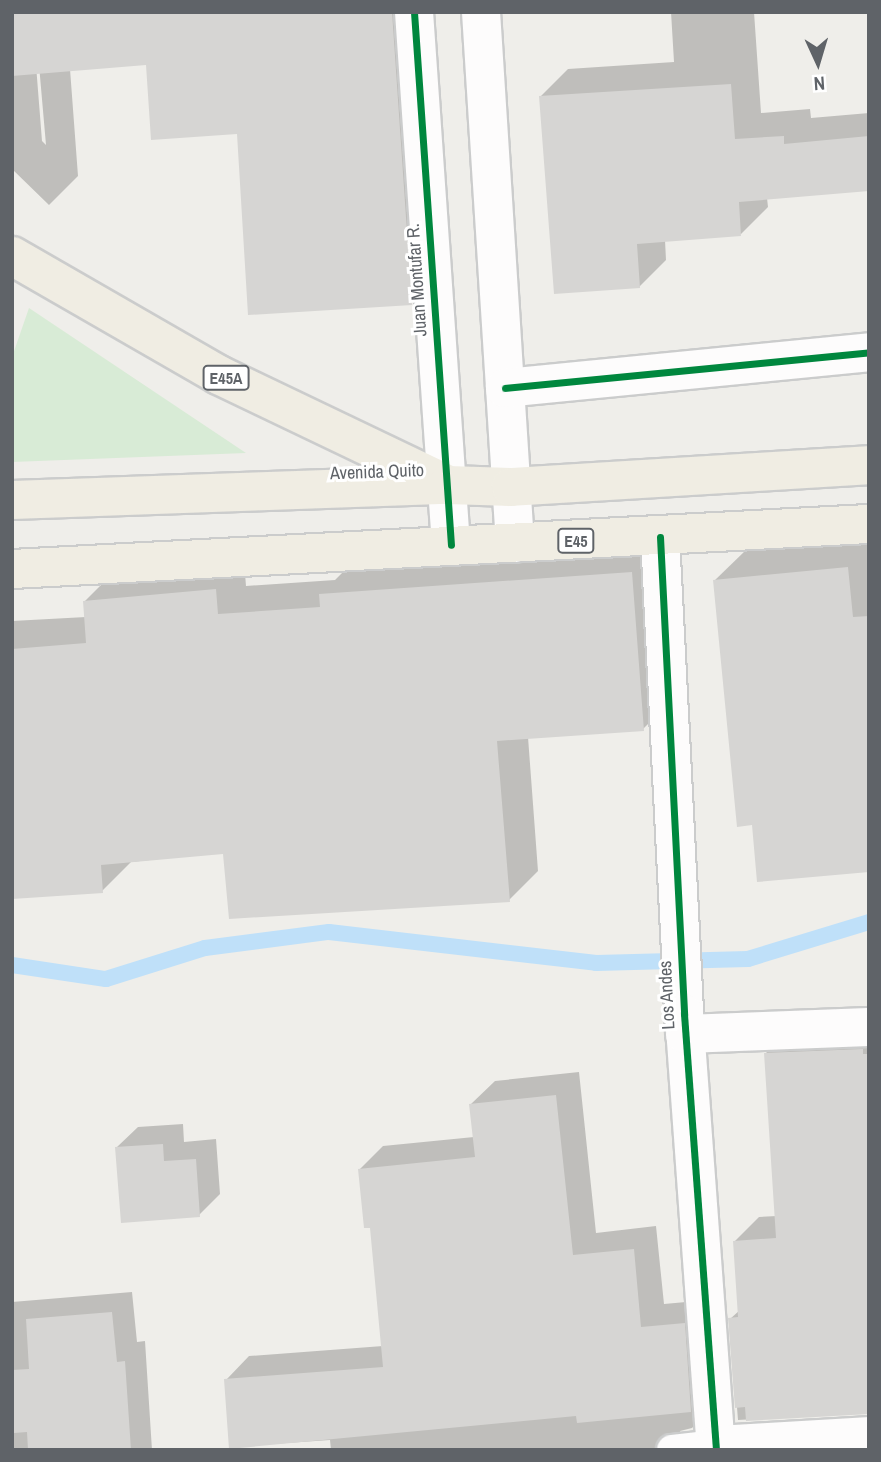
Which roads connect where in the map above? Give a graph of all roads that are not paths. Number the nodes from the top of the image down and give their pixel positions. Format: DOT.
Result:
graph roads {
  1 [pos="414,12"];
  2 [pos="481,12"];
  3 [pos="12,256"];
  4 [pos="869,352"];
  5 [pos="505,388"];
  6 [pos="869,465"];
  7 [pos="447,485"];
  8 [pos="511,486"];
  9 [pos="12,500"];
  10 [pos="869,524"];
  11 [pos="660,537"];
  12 [pos="515,543"];
  13 [pos="451,545"];
  14 [pos="12,569"];
  15 [pos="684,1024"];
  16 [pos="869,1027"];
  17 [pos="869,1436"];
  18 [pos="716,1447"];
  19 [pos="672,1450"];
  1 -- 7 [label="street, Juan Montufar R."];
  2 -- 5 [label="street"];
  3 -- 7 [label="highway, E45A"];
  4 -- 5 [label="street"];
  5 -- 8 [label="street"];
  6 -- 8 [label="highway, Avenida Quito"];
  7 -- 8 [label="highway, Avenida Quito"];
  7 -- 9 [label="highway, Avenida Quito"];
  7 -- 13 [label="street, Juan Montufar R."];
  8 -- 12 [label="street"];
  10 -- 11 [label="highway, E45"];
  11 -- 12 [label="highway, E45"];
  11 -- 15 [label="street, Los Andes"];
  12 -- 13 [label="highway, E45"];
  13 -- 14 [label="highway, E45"];
  15 -- 16 [label="street"];
  15 -- 18 [label="street, Los Andes"];
  17 -- 18 [label="street"];
  18 -- 19 [label="lane"];
}
